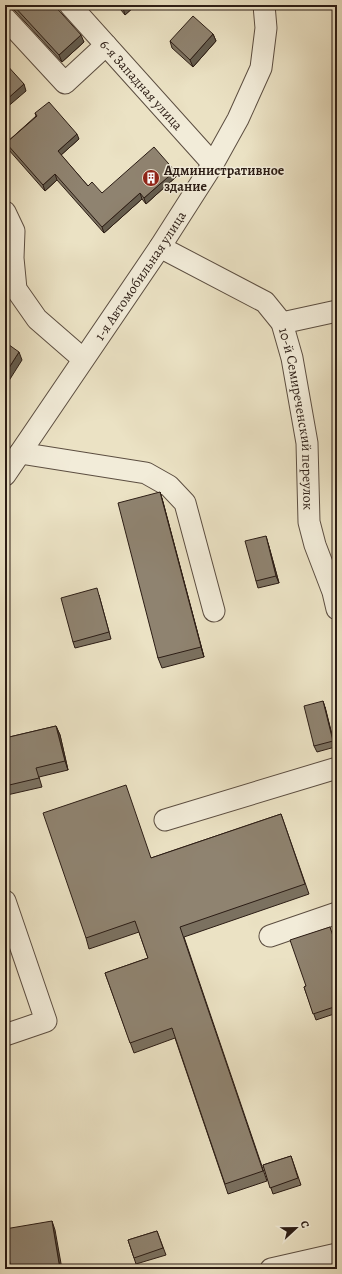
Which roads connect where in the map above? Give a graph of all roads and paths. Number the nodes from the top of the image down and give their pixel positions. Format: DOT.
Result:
graph roads {
  1 [pos="70,5"];
  2 [pos="264,5"];
  3 [pos="5,18"];
  4 [pos="106,45"];
  5 [pos="213,164"];
  6 [pos="5,212"];
  7 [pos="160,247"];
  8 [pos="337,311"];
  9 [pos="282,323"];
  10 [pos="83,359"];
  11 [pos="20,454"];
  12 [pos="5,475"];
  13 [pos="336,596"];
  14 [pos="214,611"];
  15 [pos="337,768"];
  16 [pos="165,820"];
  17 [pos="5,901"];
  18 [pos="337,913"];
  19 [pos="270,936"];
  20 [pos="5,1035"];
  21 [pos="337,1254"];
  22 [pos="271,1269"];
  1 -- 4 [label="street, 6-я Западная улица"];
  2 -- 5 [label="street, 1-я Автомобильная улица"];
  3 -- 4 [label="street"];
  4 -- 5 [label="street, 6-я Западная улица"];
  5 -- 7 [label="street, 1-я Автомобильная улица"];
  6 -- 10 [label="street"];
  7 -- 9 [label="street, 10-й Семиреченский переулок"];
  7 -- 10 [label="street, 1-я Автомобильная улица"];
  8 -- 9 [label="street"];
  9 -- 13 [label="street, 10-й Семиреченский переулок"];
  10 -- 11 [label="street, 1-я Автомобильная улица"];
  11 -- 12 [label="street, 1-я Автомобильная улица"];
  11 -- 14 [label="street"];
  15 -- 16 [label="street"];
  17 -- 20 [label="street"];
  18 -- 19 [label="street"];
  21 -- 22 [label="street"];
}
